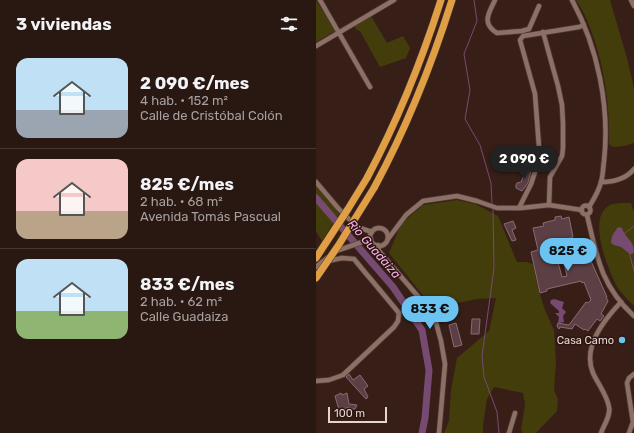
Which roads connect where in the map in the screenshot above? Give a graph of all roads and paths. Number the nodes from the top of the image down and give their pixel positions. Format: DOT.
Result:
graph roads {
  1 [pos="320,0"];
  2 [pos="394,0"];
  3 [pos="442,0"];
  4 [pos="452,0"];
  5 [pos="495,0"];
  6 [pos="572,0"];
  7 [pos="631,0"];
  8 [pos="539,6"];
  9 [pos="634,6"];
  10 [pos="584,25"];
  11 [pos="530,29"];
  12 [pos="339,32"];
  13 [pos="543,32"];
  14 [pos="532,34"];
  15 [pos="316,46"];
  16 [pos="370,87"];
  17 [pos="634,169"];
  18 [pos="316,182"];
  19 [pos="601,182"];
  20 [pos="548,204"];
  21 [pos="589,207"];
  22 [pos="519,208"];
  23 [pos="582,210"];
  24 [pos="587,215"];
  25 [pos="372,232"];
  26 [pos="369,240"];
  27 [pos="388,240"];
  28 [pos="378,245"];
  29 [pos="319,260"];
  30 [pos="316,267"];
  31 [pos="316,278"];
  32 [pos="620,302"];
  33 [pos="634,316"];
  34 [pos="634,374"];
  35 [pos="316,381"];
  36 [pos="514,413"];
  37 [pos="439,433"];
  38 [pos="509,433"];
  39 [pos="601,433"];
  40 [pos="629,433"];
  1 -- 12 [label="street"];
  2 -- 12 [label="street"];
  3 -- 29 [label="highway, bridge"];
  4 -- 31 [label="highway, bridge"];
  5 -- 11 [label="street"];
  6 -- 10 [label="street"];
  7 -- 9 [label="street"];
  8 -- 11 [label="street"];
  10 -- 13 [label="street"];
  10 -- 19 [label="street"];
  11 -- 14 [label="street"];
  12 -- 15 [label="street"];
  12 -- 16 [label="street"];
  13 -- 14 [label="street"];
  13 -- 20 [label="street"];
  14 -- 22 [label="street"];
  17 -- 19 [label="street"];
  18 -- 25 [label="street"];
  19 -- 21 [label="street"];
  20 -- 22 [label="street"];
  20 -- 23 [label="street"];
  21 -- 23 [label="street"];
  21 -- 24 [label="street"];
  22 -- 27 [label="street"];
  23 -- 24 [label="street"];
  24 -- 32 [label="street"];
  25 -- 26 [label="street"];
  25 -- 27 [label="street"];
  26 -- 28 [label="street"];
  26 -- 29 [label="street"];
  27 -- 28 [label="street"];
  28 -- 37 [label="street"];
  29 -- 30 [label="street"];
  29 -- 35 [label="street"];
  32 -- 33 [label="street"];
  32 -- 39 [label="street"];
  34 -- 40 [label="street"];
  36 -- 38 [label="street"];
}
